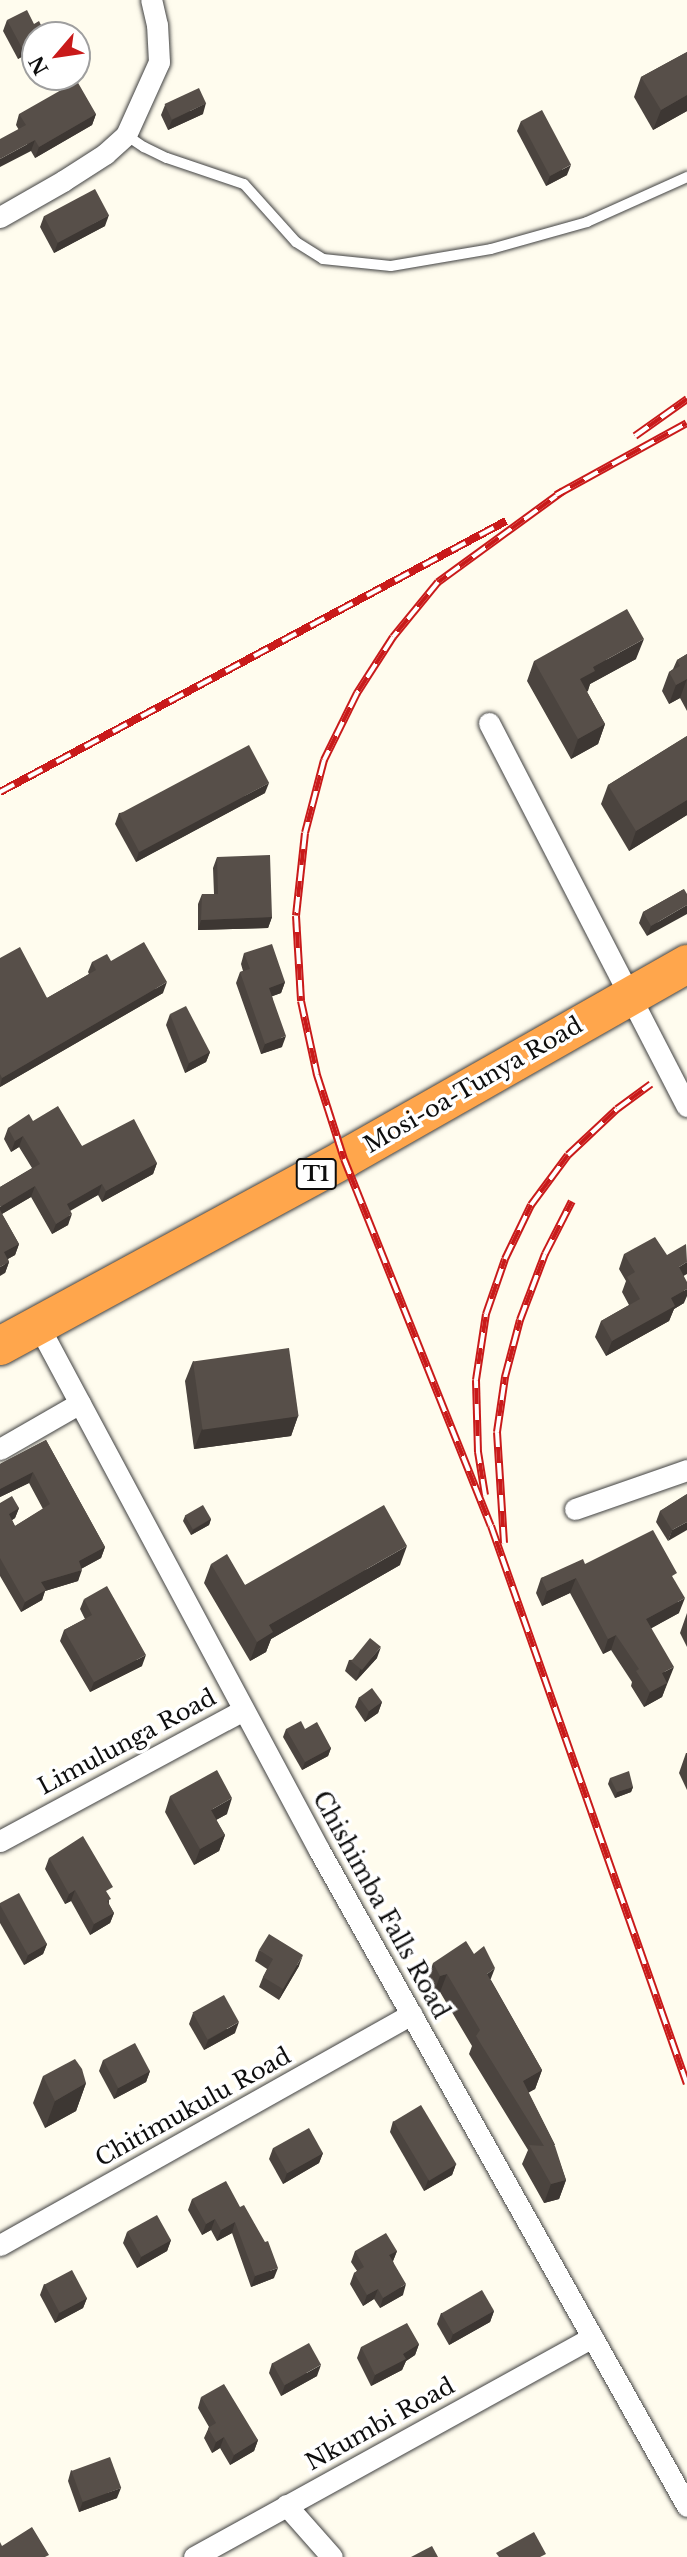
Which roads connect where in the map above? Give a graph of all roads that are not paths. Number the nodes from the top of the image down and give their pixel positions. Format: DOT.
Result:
graph roads {
  1 [pos="151,0"];
  2 [pos="126,135"];
  3 [pos="687,177"];
  4 [pos="0,217"];
  5 [pos="489,723"];
  6 [pos="687,964"];
  7 [pos="629,995"];
  8 [pos="687,1106"];
  9 [pos="38,1325"];
  10 [pos="0,1346"];
  11 [pos="80,1403"];
  12 [pos="0,1449"];
  13 [pos="687,1470"];
  14 [pos="575,1509"];
  15 [pos="243,1710"];
  16 [pos="0,1841"];
  17 [pos="412,2014"];
  18 [pos="0,2245"];
  19 [pos="592,2337"];
  20 [pos="286,2505"];
  21 [pos="687,2506"];
  22 [pos="194,2557"];
  23 [pos="332,2557"];
  1 -- 2 [label="street"];
  2 -- 3 [label="lane"];
  2 -- 4 [label="street"];
  5 -- 7 [label="street"];
  6 -- 7 [label="highway, Mosi-oa-Tunya Road / T1"];
  7 -- 8 [label="street"];
  7 -- 9 [label="highway, Mosi-oa-Tunya Road / T1"];
  9 -- 10 [label="highway, Mosi-oa-Tunya Road / T1"];
  9 -- 11 [label="street, Chishimba Falls Road"];
  11 -- 12 [label="street"];
  11 -- 15 [label="street, Chishimba Falls Road"];
  13 -- 14 [label="street"];
  15 -- 16 [label="street, Limulunga Road"];
  15 -- 17 [label="street, Chishimba Falls Road"];
  17 -- 18 [label="street, Chitimukulu Road"];
  17 -- 19 [label="street, Chishimba Falls Road"];
  19 -- 20 [label="street, Nkumbi Road"];
  19 -- 21 [label="street, Chishimba Falls Road"];
  20 -- 22 [label="street, Nkumbi Road"];
  20 -- 23 [label="street"];
}
